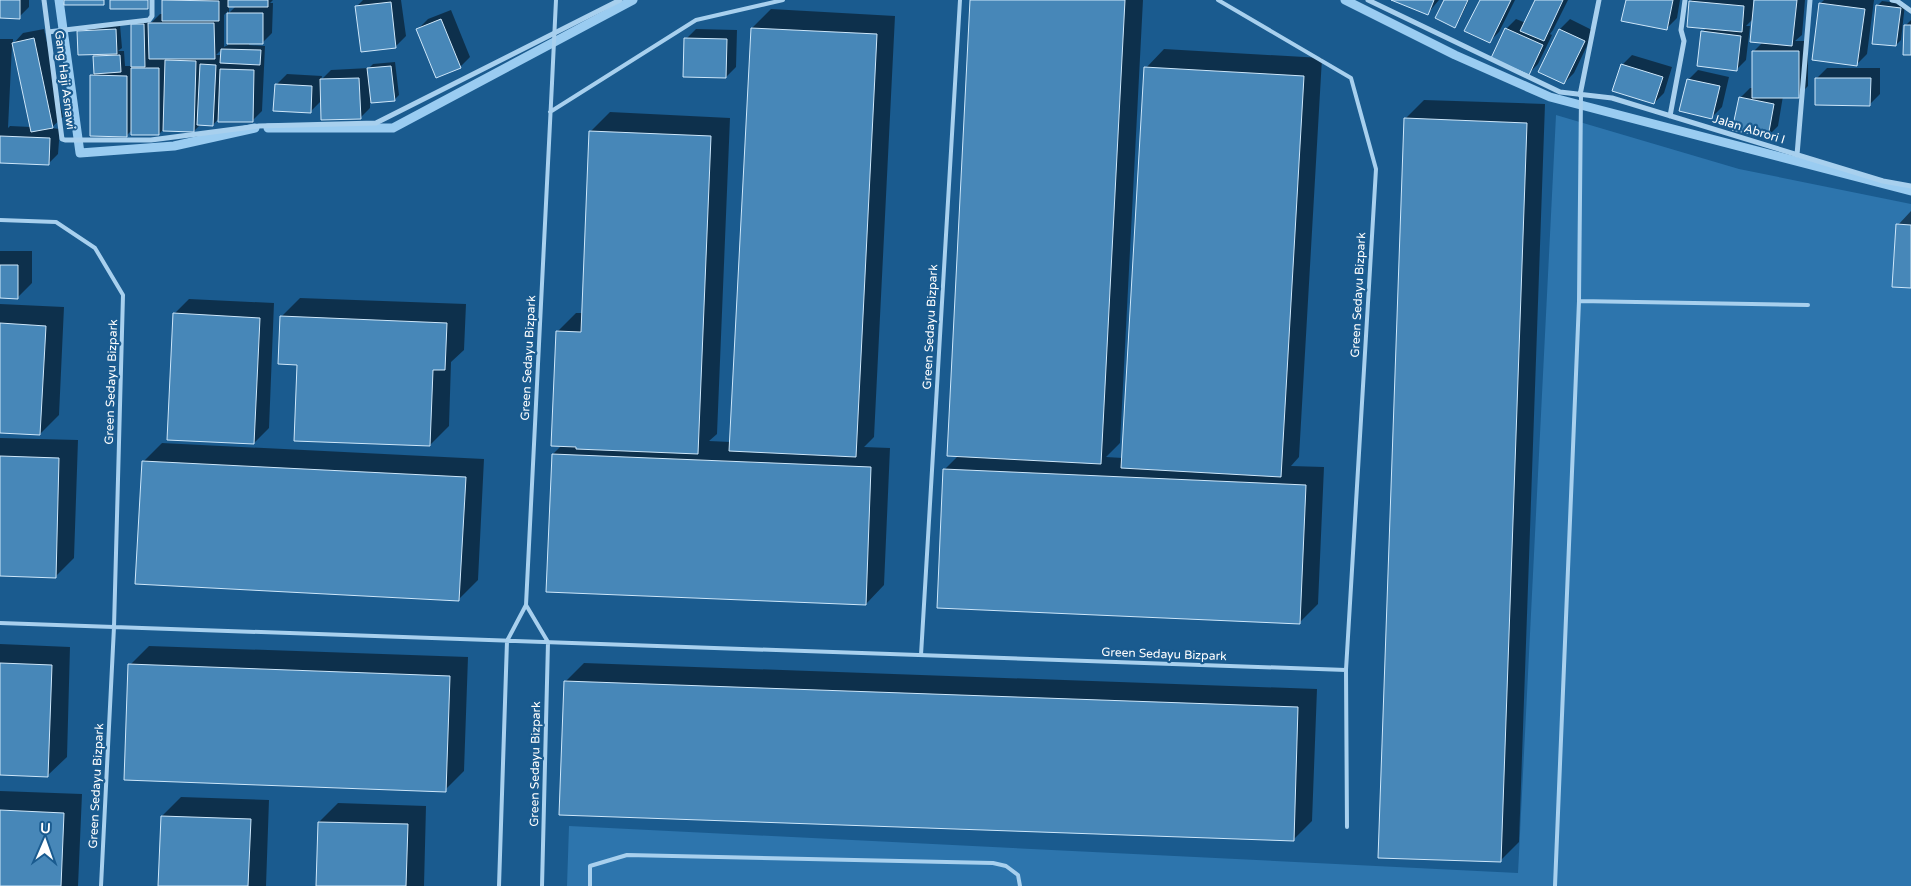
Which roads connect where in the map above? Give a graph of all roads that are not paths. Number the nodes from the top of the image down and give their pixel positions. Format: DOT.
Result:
graph roads {
  1 [pos="44,0"];
  2 [pos="152,0"];
  3 [pos="556,0"];
  4 [pos="620,0"];
  5 [pos="783,0"];
  6 [pos="960,0"];
  7 [pos="1218,0"];
  8 [pos="1368,0"];
  9 [pos="1599,0"];
  10 [pos="1685,0"];
  11 [pos="1810,0"];
  12 [pos="1892,0"];
  13 [pos="1911,11"];
  14 [pos="51,31"];
  15 [pos="1580,97"];
  16 [pos="550,112"];
  17 [pos="1670,116"];
  18 [pos="1797,155"];
  19 [pos="1911,186"];
  20 [pos="0,220"];
  21 [pos="1579,301"];
  22 [pos="1808,305"];
  23 [pos="526,605"];
  24 [pos="0,623"];
  25 [pos="114,627"];
  26 [pos="507,641"];
  27 [pos="548,642"];
  28 [pos="921,655"];
  29 [pos="1346,670"];
  30 [pos="1347,828"];
  31 [pos="101,886"];
  32 [pos="499,886"];
  33 [pos="542,886"];
  34 [pos="590,886"];
  35 [pos="1020,886"];
  36 [pos="1555,886"];
  1 -- 14 [label="street, Gang Haji Asnawi"];
  2 -- 14 [label="street"];
  3 -- 16 [label="lane, Green Sedayu Bizpark, bridge"];
  4 -- 14 [label="street, Gang Haji Asnawi"];
  5 -- 16 [label="lane"];
  6 -- 28 [label="lane, Green Sedayu Bizpark"];
  7 -- 29 [label="lane, Green Sedayu Bizpark"];
  8 -- 15 [label="street, Jalan Abrori I"];
  9 -- 15 [label="street"];
  10 -- 17 [label="street"];
  11 -- 18 [label="street"];
  12 -- 13 [label="street"];
  15 -- 17 [label="street, Jalan Abrori I"];
  15 -- 21 [label="lane"];
  16 -- 23 [label="lane, Green Sedayu Bizpark"];
  17 -- 18 [label="street, Jalan Abrori I"];
  18 -- 19 [label="street, Jalan Abrori I"];
  20 -- 25 [label="lane, Green Sedayu Bizpark"];
  21 -- 22 [label="lane"];
  21 -- 36 [label="lane"];
  23 -- 26 [label="lane, Green Sedayu Bizpark"];
  23 -- 27 [label="lane"];
  24 -- 25 [label="lane, Green Sedayu Bizpark"];
  25 -- 26 [label="lane, Green Sedayu Bizpark"];
  25 -- 31 [label="lane, Green Sedayu Bizpark"];
  26 -- 27 [label="lane, Green Sedayu Bizpark"];
  26 -- 32 [label="lane, Green Sedayu Bizpark"];
  27 -- 28 [label="lane, Green Sedayu Bizpark"];
  27 -- 33 [label="lane, Green Sedayu Bizpark"];
  28 -- 29 [label="lane, Green Sedayu Bizpark"];
  29 -- 30 [label="lane, Green Sedayu Bizpark"];
  34 -- 35 [label="lane"];
}
